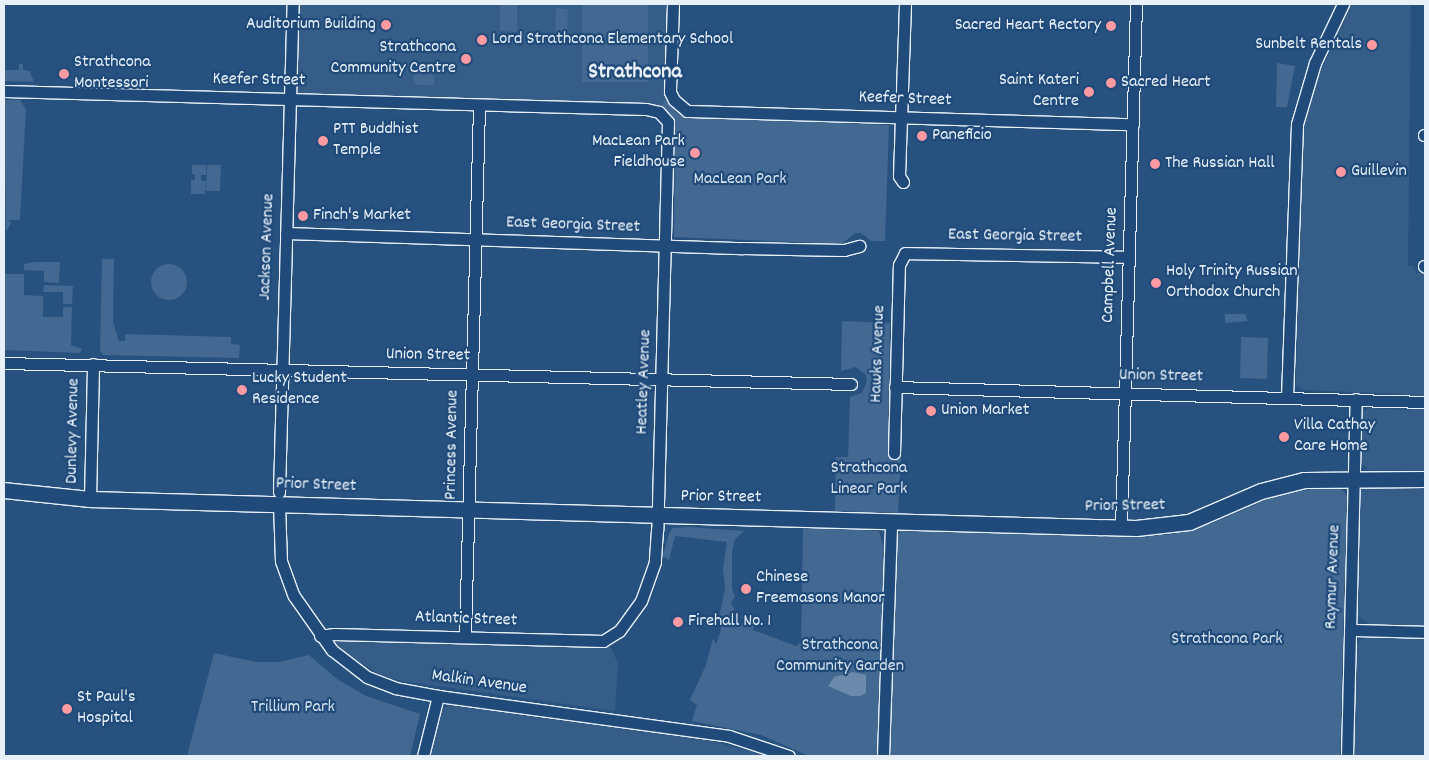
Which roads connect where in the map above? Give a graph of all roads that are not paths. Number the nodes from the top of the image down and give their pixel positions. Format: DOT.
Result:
graph roads {
  1 [pos="293,4"];
  2 [pos="673,4"];
  3 [pos="905,4"];
  4 [pos="1136,4"];
  5 [pos="1343,4"];
  6 [pos="4,91"];
  7 [pos="290,99"];
  8 [pos="479,104"];
  9 [pos="662,115"];
  10 [pos="900,117"];
  11 [pos="1133,124"];
  12 [pos="902,182"];
  13 [pos="286,233"];
  14 [pos="475,240"];
  15 [pos="666,246"];
  16 [pos="859,246"];
  17 [pos="902,256"];
  18 [pos="1128,257"];
  19 [pos="4,363"];
  20 [pos="93,364"];
  21 [pos="282,370"];
  22 [pos="472,375"];
  23 [pos="662,379"];
  24 [pos="851,384"];
  25 [pos="895,387"];
  26 [pos="1124,393"];
  27 [pos="1287,397"];
  28 [pos="1356,399"];
  29 [pos="1425,402"];
  30 [pos="894,453"];
  31 [pos="1355,478"];
  32 [pos="1425,479"];
  33 [pos="4,490"];
  34 [pos="84,499"];
  35 [pos="4,501"];
  36 [pos="279,501"];
  37 [pos="469,509"];
  38 [pos="658,515"];
  39 [pos="891,522"];
  40 [pos="1120,528"];
  41 [pos="1350,630"];
  42 [pos="1425,632"];
  43 [pos="320,636"];
  44 [pos="465,637"];
  45 [pos="611,638"];
  46 [pos="438,696"];
  47 [pos="423,756"];
  48 [pos="789,756"];
  49 [pos="883,756"];
  50 [pos="1347,756"];
  1 -- 7 [label="street, Jackson Avenue"];
  2 -- 10 [label="street, Keefer Street"];
  3 -- 10 [label="street"];
  4 -- 11 [label="street, Campbell Avenue"];
  5 -- 27 [label="street"];
  6 -- 7 [label="street, Keefer Street"];
  7 -- 8 [label="street, Keefer Street"];
  7 -- 13 [label="street, Jackson Avenue"];
  8 -- 9 [label="street, Keefer Street"];
  8 -- 14 [label="street, Princess Avenue"];
  9 -- 15 [label="street, Heatley Avenue"];
  10 -- 11 [label="street, Keefer Street"];
  10 -- 12 [label="street"];
  11 -- 18 [label="street, Campbell Avenue"];
  13 -- 14 [label="street, East Georgia Street"];
  13 -- 21 [label="street, Jackson Avenue"];
  14 -- 15 [label="street, East Georgia Street"];
  14 -- 22 [label="street, Princess Avenue"];
  15 -- 16 [label="street, East Georgia Street"];
  15 -- 23 [label="street, Heatley Avenue"];
  17 -- 18 [label="street, East Georgia Street"];
  17 -- 25 [label="street, Hawks Avenue"];
  18 -- 26 [label="street, Campbell Avenue"];
  19 -- 20 [label="street, Union Street"];
  20 -- 21 [label="street, Union Street"];
  20 -- 34 [label="street, Dunlevy Avenue"];
  21 -- 22 [label="street, Union Street"];
  21 -- 36 [label="street, Jackson Avenue"];
  22 -- 23 [label="street, Union Street"];
  22 -- 37 [label="street, Princess Avenue"];
  23 -- 24 [label="street, Union Street"];
  23 -- 38 [label="street, Heatley Avenue"];
  25 -- 26 [label="street, Union Street"];
  25 -- 30 [label="street, Hawks Avenue"];
  26 -- 27 [label="street, Union Street"];
  26 -- 40 [label="street, Campbell Avenue"];
  27 -- 28 [label="street, Union Street"];
  28 -- 29 [label="street, Union Street"];
  28 -- 31 [label="street, Raymur Avenue"];
  31 -- 32 [label="main road, Prior Street"];
  31 -- 40 [label="main road, Prior Street"];
  31 -- 41 [label="street, Raymur Avenue"];
  33 -- 34 [label="main road, Prior Street"];
  34 -- 35 [label="main road, Prior Street"];
  34 -- 36 [label="main road, Prior Street"];
  36 -- 37 [label="main road, Prior Street"];
  36 -- 43 [label="street, Malkin Avenue"];
  37 -- 38 [label="main road, Prior Street"];
  37 -- 44 [label="street, Princess Avenue"];
  38 -- 39 [label="main road, Prior Street"];
  38 -- 45 [label="street, Heatley Avenue"];
  39 -- 40 [label="main road, Prior Street"];
  39 -- 49 [label="street"];
  41 -- 42 [label="street"];
  41 -- 50 [label="street, Raymur Avenue"];
  43 -- 44 [label="street, Atlantic Street"];
  43 -- 46 [label="street, Malkin Avenue"];
  44 -- 45 [label="street, Atlantic Street"];
  46 -- 47 [label="street"];
  46 -- 48 [label="street, Malkin Avenue"];
}
